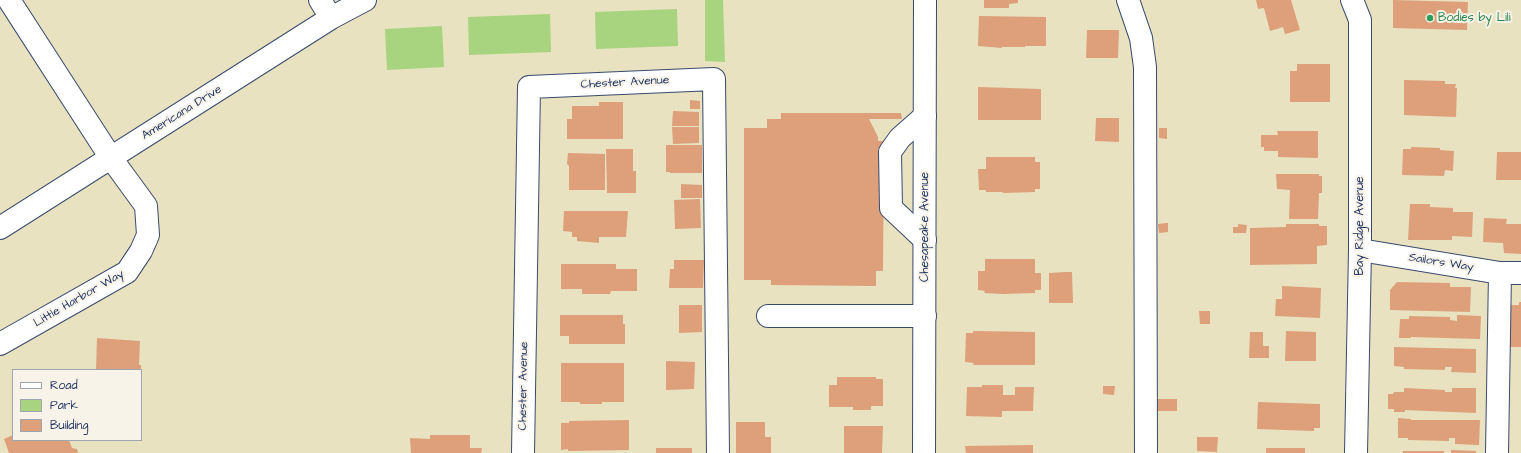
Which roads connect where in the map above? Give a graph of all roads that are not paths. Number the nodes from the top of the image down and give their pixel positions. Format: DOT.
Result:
graph roads {
  1 [pos="9,0"];
  2 [pos="365,0"];
  3 [pos="925,0"];
  4 [pos="1128,0"];
  5 [pos="1352,0"];
  6 [pos="326,9"];
  7 [pos="925,116"];
  8 [pos="111,158"];
  9 [pos="0,228"];
  10 [pos="925,240"];
  11 [pos="1360,250"];
  12 [pos="1511,273"];
  13 [pos="768,316"];
  14 [pos="925,316"];
  15 [pos="0,344"];
  16 [pos="523,453"];
  17 [pos="718,453"];
  18 [pos="924,453"];
  19 [pos="1146,453"];
  20 [pos="1356,453"];
  21 [pos="1497,453"];
  1 -- 8 [label="street, Little Harbor Way"];
  2 -- 6 [label="street, Americana Drive"];
  3 -- 7 [label="street, Chesapeake Avenue"];
  4 -- 19 [label="street"];
  5 -- 11 [label="street, Bay Ridge Avenue"];
  6 -- 8 [label="street, Americana Drive"];
  7 -- 10 [label="street, Chesapeake Avenue"];
  7 -- 10 [label="street"];
  8 -- 9 [label="street, Americana Drive"];
  8 -- 15 [label="street, Little Harbor Way"];
  10 -- 14 [label="street, Chesapeake Avenue"];
  11 -- 12 [label="street, Sailors Way"];
  11 -- 20 [label="street, Bay Ridge Avenue"];
  12 -- 21 [label="street"];
  13 -- 14 [label="street"];
  14 -- 18 [label="street, Chesapeake Avenue"];
  16 -- 17 [label="street, Chester Avenue"];
}
